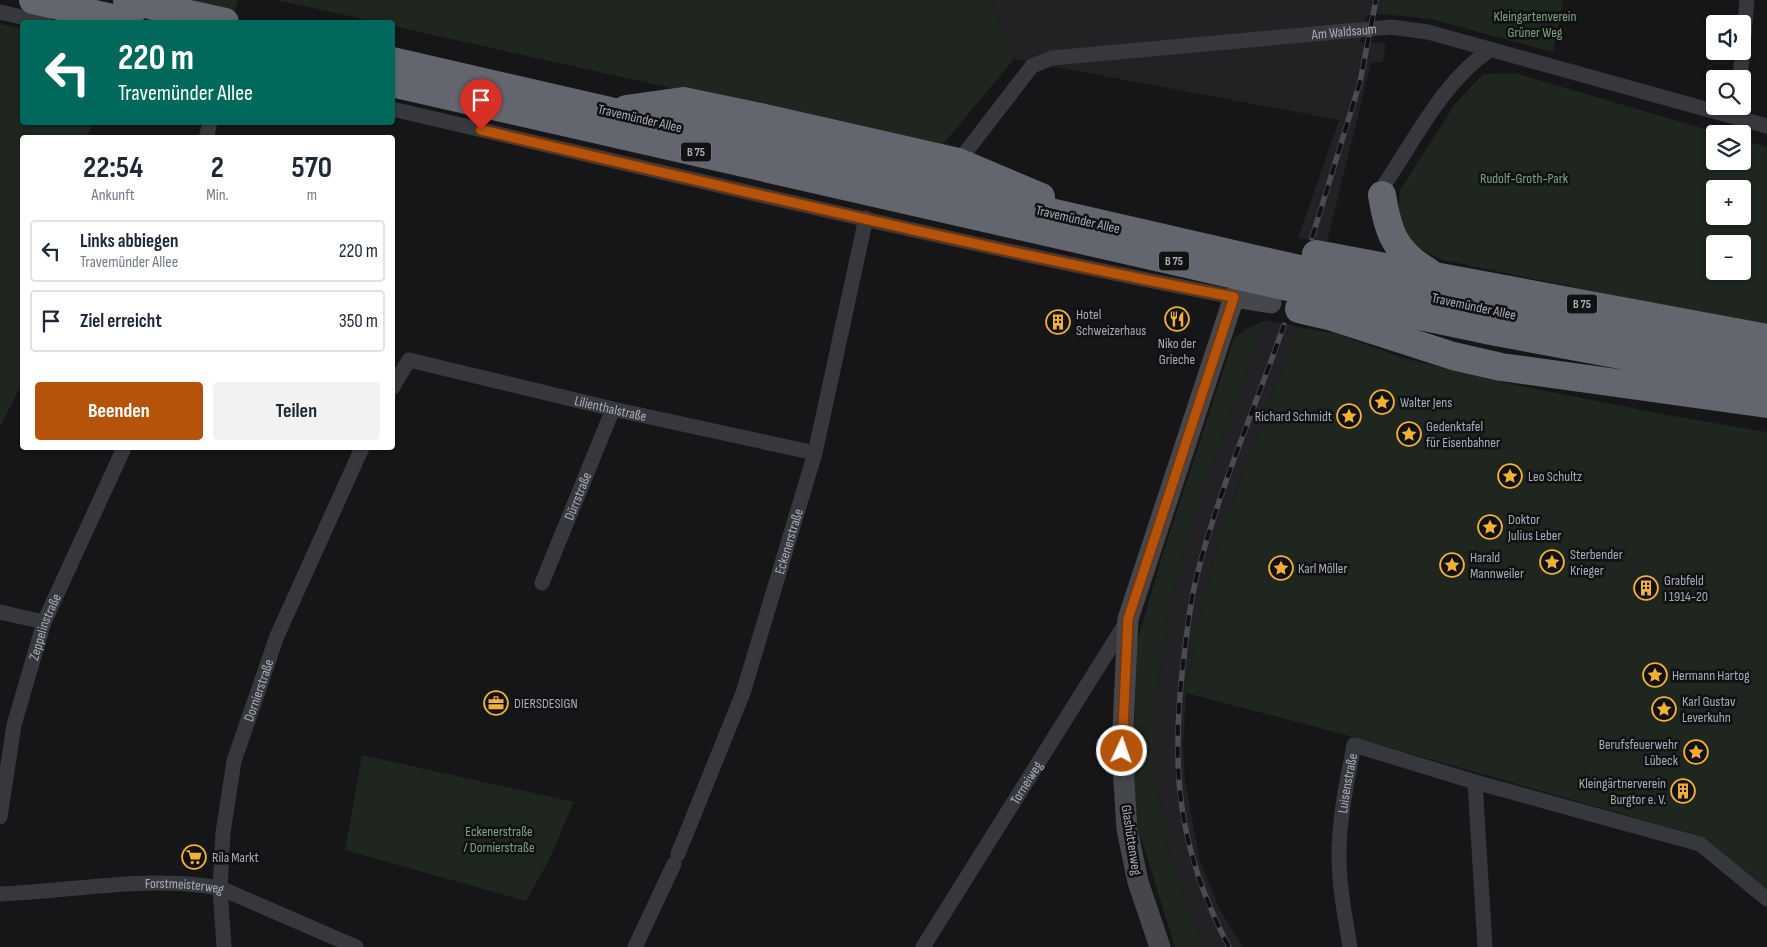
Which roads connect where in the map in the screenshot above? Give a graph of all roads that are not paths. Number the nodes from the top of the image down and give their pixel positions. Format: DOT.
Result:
graph roads {
  1 [pos="32,0"];
  2 [pos="127,0"];
  3 [pos="1747,0"];
  4 [pos="0,12"];
  5 [pos="35,20"];
  6 [pos="121,20"];
  7 [pos="216,20"];
  8 [pos="1491,49"];
  9 [pos="395,62"];
  10 [pos="1741,70"];
  11 [pos="395,84"];
  12 [pos="1706,104"];
  13 [pos="395,110"];
  14 [pos="612,112"];
  15 [pos="1744,115"];
  16 [pos="1767,126"];
  17 [pos="958,162"];
  18 [pos="1382,195"];
  19 [pos="866,218"];
  20 [pos="1112,227"];
  21 [pos="1439,277"];
  22 [pos="1234,297"];
  23 [pos="1349,301"];
  24 [pos="1271,303"];
  25 [pos="1767,338"];
  26 [pos="1767,360"];
  27 [pos="1550,375"];
  28 [pos="1767,382"];
  29 [pos="395,383"];
  30 [pos="1767,404"];
  31 [pos="613,409"];
  32 [pos="123,450"];
  33 [pos="361,450"];
  34 [pos="814,453"];
  35 [pos="542,584"];
  36 [pos="0,612"];
  37 [pos="1128,619"];
  38 [pos="44,622"];
  39 [pos="1475,782"];
  40 [pos="0,817"];
  41 [pos="220,888"];
  42 [pos="0,894"];
  43 [pos="1767,899"];
  44 [pos="224,947"];
  45 [pos="356,947"];
  46 [pos="634,947"];
  47 [pos="923,947"];
  48 [pos="1160,947"];
  49 [pos="1350,947"];
  50 [pos="1485,947"];
  1 -- 6 [label="highway"];
  2 -- 7 [label="highway"];
  3 -- 10 [label="street"];
  4 -- 5 [label="street"];
  8 -- 12 [label="street, Am Waldsaum"];
  8 -- 17 [label="street, Am Waldsaum"];
  8 -- 18 [label="street"];
  9 -- 14 [label="highway, Travemünder Allee / B 75"];
  11 -- 23 [label="highway, Travemünder Allee / B 75"];
  13 -- 19 [label="street"];
  14 -- 17 [label="highway"];
  14 -- 20 [label="highway, Travemünder Allee / B 75"];
  15 -- 16 [label="street, Am Waldsaum"];
  17 -- 20 [label="highway"];
  18 -- 21 [label="highway"];
  19 -- 22 [label="street"];
  19 -- 34 [label="street, Eckenerstraße"];
  20 -- 21 [label="highway, B 75"];
  20 -- 26 [label="highway, Travemünder Allee"];
  21 -- 25 [label="highway, B 75"];
  22 -- 24 [label="street"];
  22 -- 37 [label="street, Glashüttenweg"];
  23 -- 27 [label="highway, B 75"];
  23 -- 28 [label="highway, Travemünder Allee"];
  24 -- 27 [label="highway"];
  27 -- 30 [label="highway, B 75"];
  29 -- 31 [label="street, Lilienthalstraße"];
  31 -- 34 [label="street, Lilienthalstraße"];
  31 -- 35 [label="street, Dürrstraße"];
  32 -- 38 [label="street, Zeppelinstraße"];
  33 -- 41 [label="street, Dornierstraße"];
  34 -- 46 [label="street, Eckenerstraße"];
  36 -- 38 [label="street"];
  37 -- 47 [label="street, Torneiweg"];
  37 -- 48 [label="street, Glashüttenweg"];
  38 -- 40 [label="street, Zeppelinstraße"];
  39 -- 43 [label="street, Luisenstraße"];
  39 -- 49 [label="street, Luisenstraße"];
  39 -- 50 [label="street"];
  41 -- 42 [label="street, Forstmeisterweg"];
  41 -- 44 [label="street, Dornierstraße"];
  41 -- 45 [label="street, Forstmeisterweg"];
}
